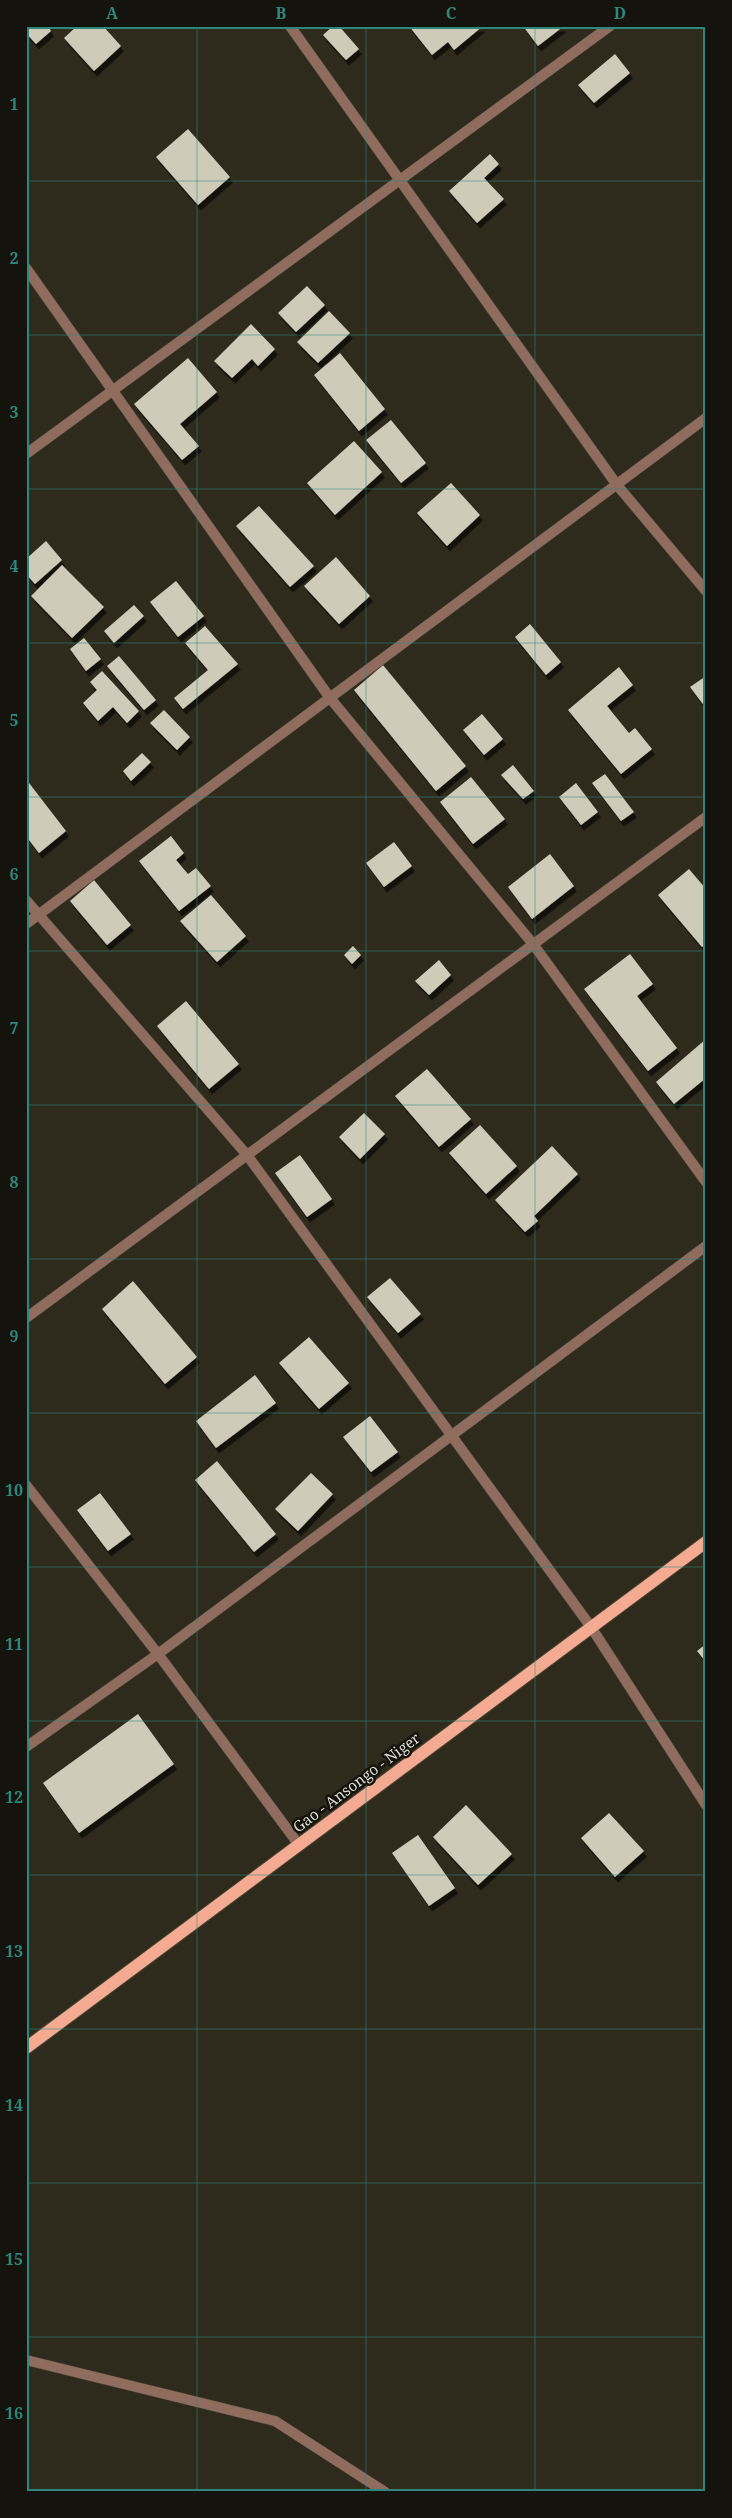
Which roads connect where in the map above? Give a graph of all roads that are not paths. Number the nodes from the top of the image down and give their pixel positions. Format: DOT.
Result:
graph roads {
  1 [pos="290,26"];
  2 [pos="610,26"];
  3 [pos="399,181"];
  4 [pos="26,268"];
  5 [pos="112,390"];
  6 [pos="706,418"];
  7 [pos="26,454"];
  8 [pos="617,485"];
  9 [pos="706,591"];
  10 [pos="330,698"];
  11 [pos="706,817"];
  12 [pos="26,900"];
  13 [pos="38,916"];
  14 [pos="26,924"];
  15 [pos="533,944"];
  16 [pos="247,1155"];
  17 [pos="706,1182"];
  18 [pos="706,1246"];
  19 [pos="26,1318"];
  20 [pos="452,1434"];
  21 [pos="26,1485"];
  22 [pos="706,1542"];
  23 [pos="591,1627"];
  24 [pos="158,1654"];
  25 [pos="26,1747"];
  26 [pos="706,1805"];
  27 [pos="299,1845"];
  28 [pos="26,2048"];
  29 [pos="26,2360"];
  30 [pos="385,2492"];
  1 -- 3 [label="street"];
  2 -- 3 [label="street"];
  3 -- 5 [label="street"];
  3 -- 8 [label="street"];
  4 -- 5 [label="street"];
  5 -- 7 [label="street"];
  5 -- 10 [label="street"];
  6 -- 8 [label="street"];
  8 -- 9 [label="street"];
  8 -- 10 [label="street"];
  10 -- 13 [label="street"];
  10 -- 15 [label="street"];
  11 -- 15 [label="street"];
  12 -- 13 [label="street"];
  13 -- 14 [label="street"];
  13 -- 16 [label="street"];
  15 -- 16 [label="street"];
  15 -- 17 [label="street"];
  16 -- 19 [label="street"];
  16 -- 20 [label="street"];
  18 -- 20 [label="street"];
  20 -- 23 [label="street"];
  20 -- 24 [label="street"];
  21 -- 24 [label="street"];
  22 -- 23 [label="main road, Gao - Ansongo - Niger"];
  23 -- 26 [label="street"];
  23 -- 27 [label="main road, Gao - Ansongo - Niger"];
  24 -- 25 [label="street"];
  24 -- 27 [label="street"];
  27 -- 28 [label="main road, Gao - Ansongo - Niger"];
  29 -- 30 [label="street"];
}
